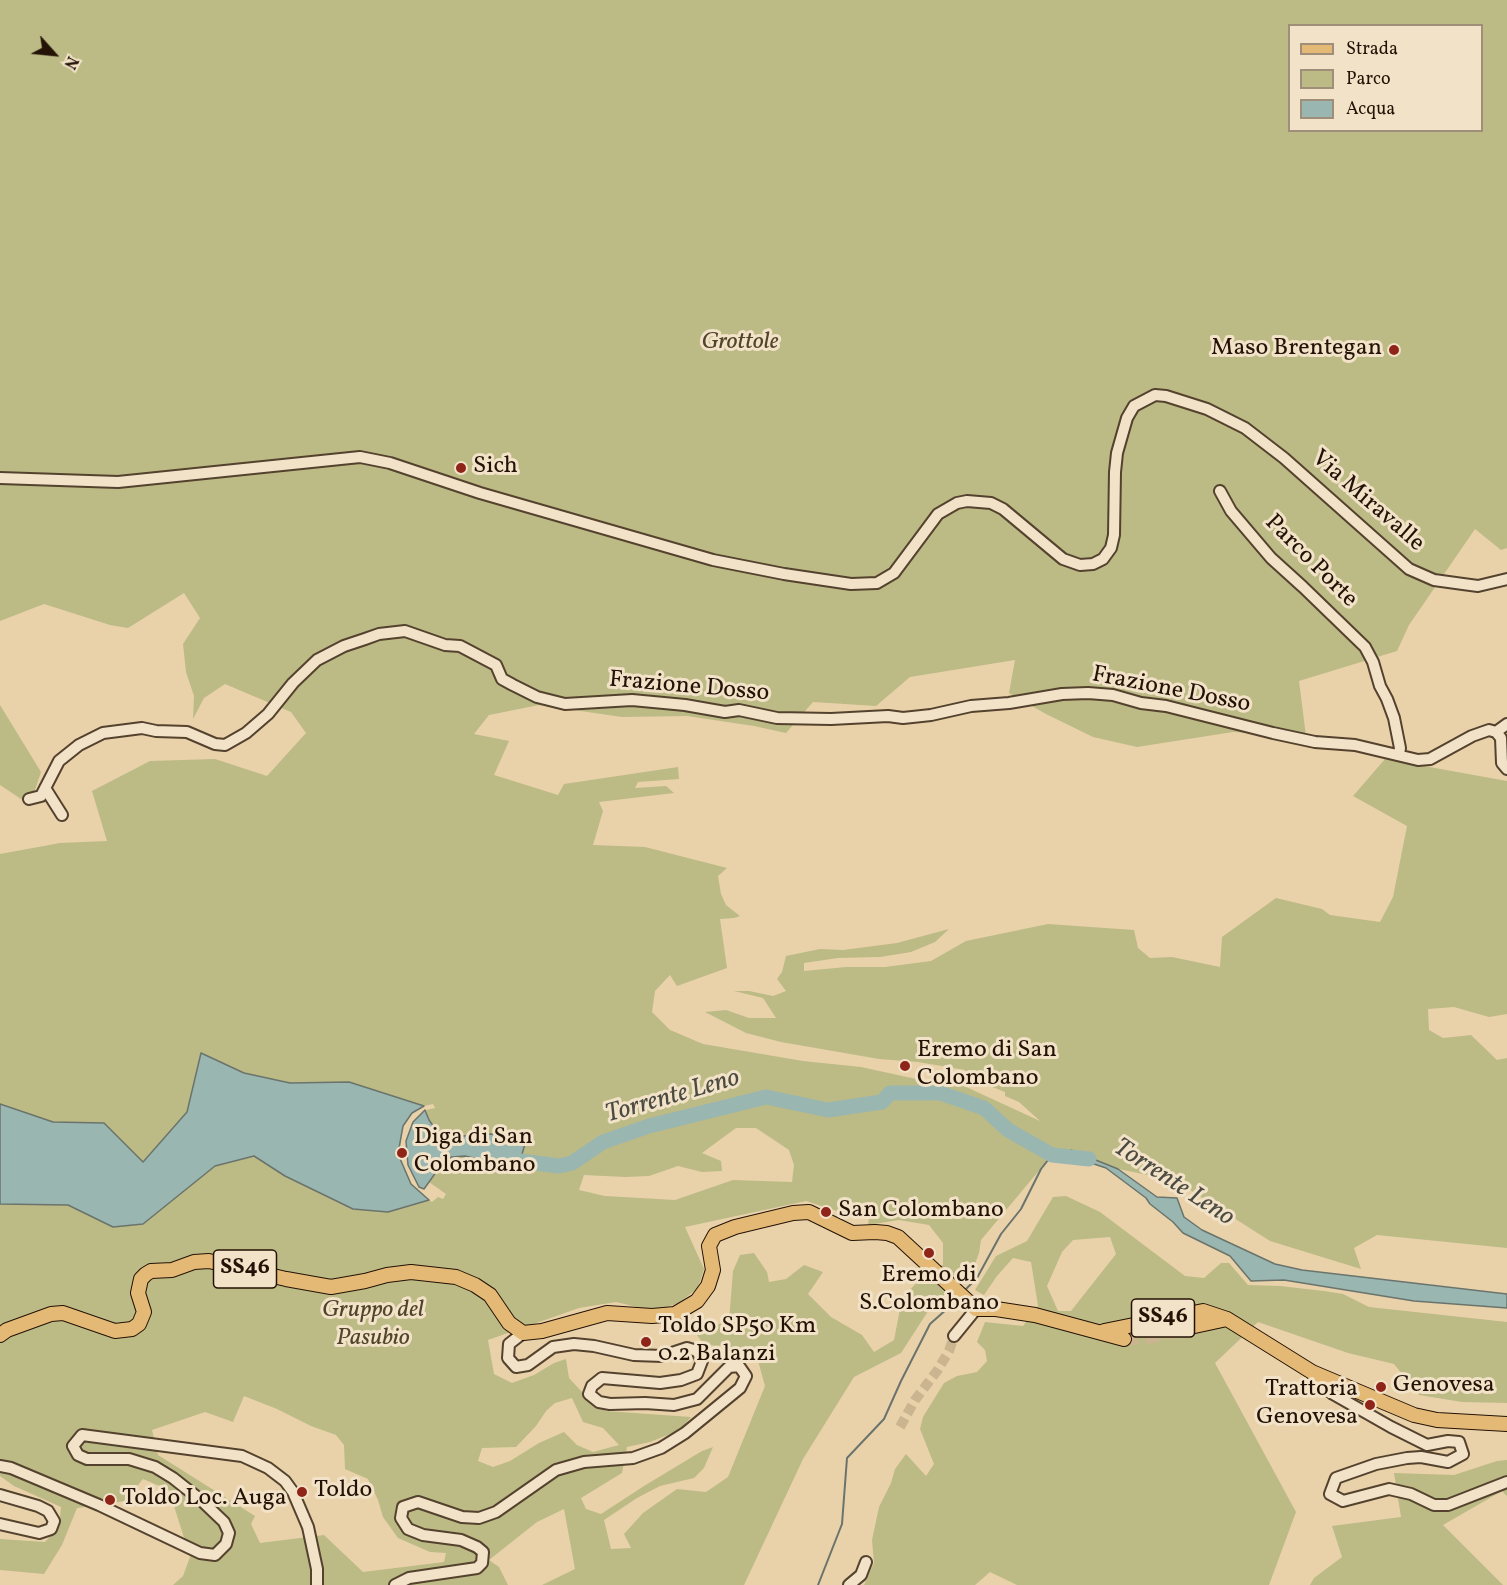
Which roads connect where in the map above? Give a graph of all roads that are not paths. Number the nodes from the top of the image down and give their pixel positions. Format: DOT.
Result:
graph roads {
  1 [pos="0,478"];
  2 [pos="1220,491"];
  3 [pos="1507,579"];
  4 [pos="1507,724"];
  5 [pos="1496,732"];
  6 [pos="1397,755"];
  7 [pos="1507,769"];
  8 [pos="45,788"];
  9 [pos="29,799"];
  10 [pos="62,815"];
  11 [pos="974,1307"];
  12 [pos="1227,1319"];
  13 [pos="1190,1327"];
  14 [pos="1099,1332"];
  15 [pos="523,1333"];
  16 [pos="0,1335"];
  17 [pos="954,1336"];
  18 [pos="1124,1339"];
  19 [pos="1312,1372"];
  20 [pos="1507,1424"];
  21 [pos="0,1466"];
  22 [pos="1507,1482"];
  23 [pos="0,1495"];
  24 [pos="0,1524"];
  25 [pos="866,1562"];
  26 [pos="317,1585"];
  27 [pos="395,1585"];
  28 [pos="849,1585"];
  1 -- 3 [label="street, Via Miravalle"];
  2 -- 6 [label="street, Parco Porte"];
  4 -- 5 [label="street"];
  5 -- 6 [label="street"];
  5 -- 7 [label="street"];
  6 -- 8 [label="street, Frazione Dosso"];
  8 -- 9 [label="street, Frazione Dosso"];
  8 -- 10 [label="street"];
  11 -- 14 [label="main road, SS46"];
  11 -- 15 [label="main road"];
  11 -- 17 [label="street"];
  12 -- 13 [label="main road, SS46"];
  12 -- 14 [label="main road, SS46"];
  12 -- 19 [label="main road, SS46"];
  14 -- 18 [label="main road"];
  15 -- 16 [label="main road, SS46"];
  15 -- 27 [label="street"];
  19 -- 20 [label="main road, SS46"];
  19 -- 22 [label="street"];
  21 -- 26 [label="street"];
  23 -- 24 [label="street"];
  25 -- 28 [label="street"];
}
